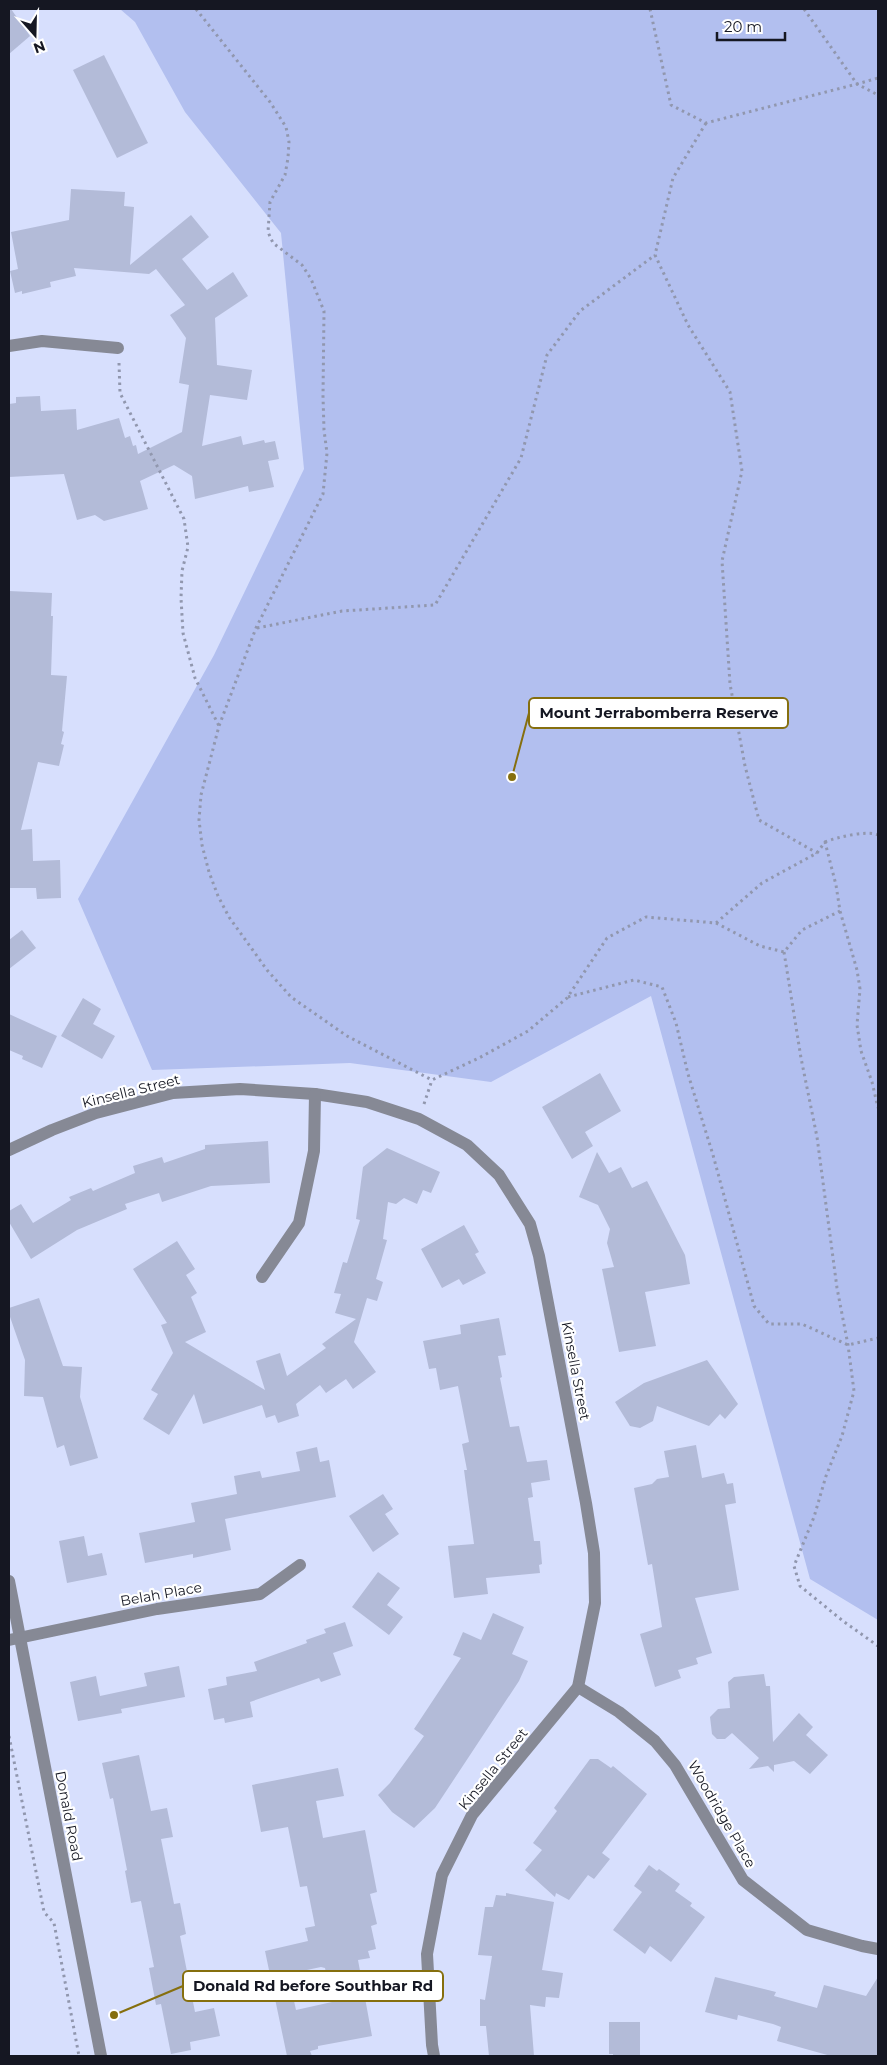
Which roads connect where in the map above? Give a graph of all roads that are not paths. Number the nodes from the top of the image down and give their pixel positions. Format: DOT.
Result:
graph roads {
  1 [pos="9,346"];
  2 [pos="118,348"];
  3 [pos="315,1094"];
  4 [pos="9,1150"];
  5 [pos="262,1277"];
  6 [pos="300,1565"];
  7 [pos="9,1581"];
  8 [pos="14,1639"];
  9 [pos="578,1687"];
  10 [pos="878,1949"];
  11 [pos="101,2056"];
  12 [pos="434,2056"];
  1 -- 2 [label="street"];
  3 -- 4 [label="street, Kinsella Street"];
  3 -- 5 [label="street"];
  3 -- 9 [label="street, Kinsella Street"];
  6 -- 8 [label="street, Belah Place"];
  7 -- 8 [label="street, Donald Road"];
  8 -- 11 [label="street, Donald Road"];
  9 -- 10 [label="street, Woodridge Place"];
  9 -- 12 [label="street, Kinsella Street"];
}
